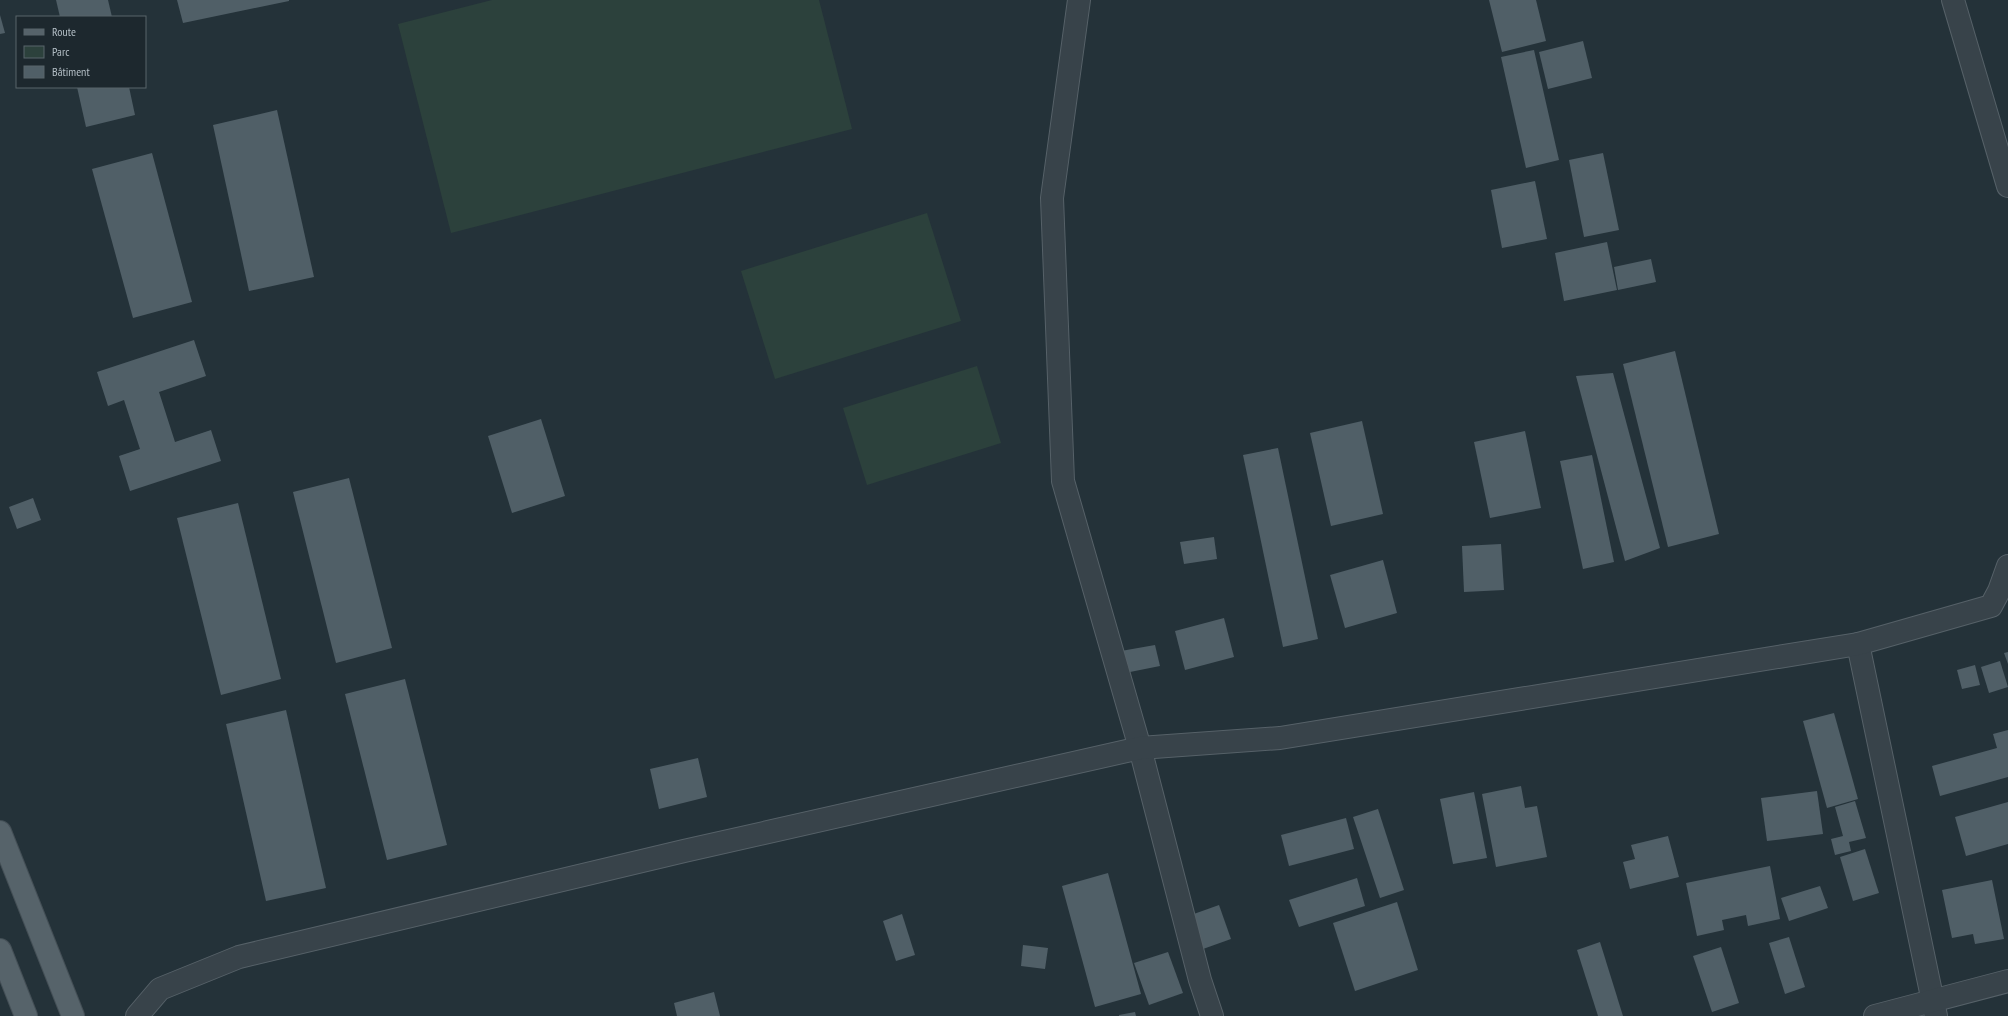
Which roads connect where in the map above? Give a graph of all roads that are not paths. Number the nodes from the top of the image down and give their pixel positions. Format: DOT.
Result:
graph roads {
  1 [pos="1079,0"];
  2 [pos="1953,0"];
  3 [pos="2008,186"];
  4 [pos="2008,566"];
  5 [pos="1858,644"];
  6 [pos="1140,748"];
  7 [pos="0,832"];
  8 [pos="0,950"];
  9 [pos="2008,981"];
  10 [pos="1934,1009"];
  11 [pos="26,1016"];
  12 [pos="73,1016"];
  13 [pos="137,1016"];
  14 [pos="1212,1016"];
  15 [pos="1875,1016"];
  1 -- 6 [label="street"];
  2 -- 3 [label="street"];
  4 -- 5 [label="street"];
  5 -- 6 [label="street"];
  5 -- 10 [label="street"];
  6 -- 13 [label="street"];
  6 -- 14 [label="street"];
  7 -- 12 [label="main road"];
  8 -- 11 [label="main road"];
  9 -- 10 [label="street"];
  10 -- 15 [label="street"];
}
